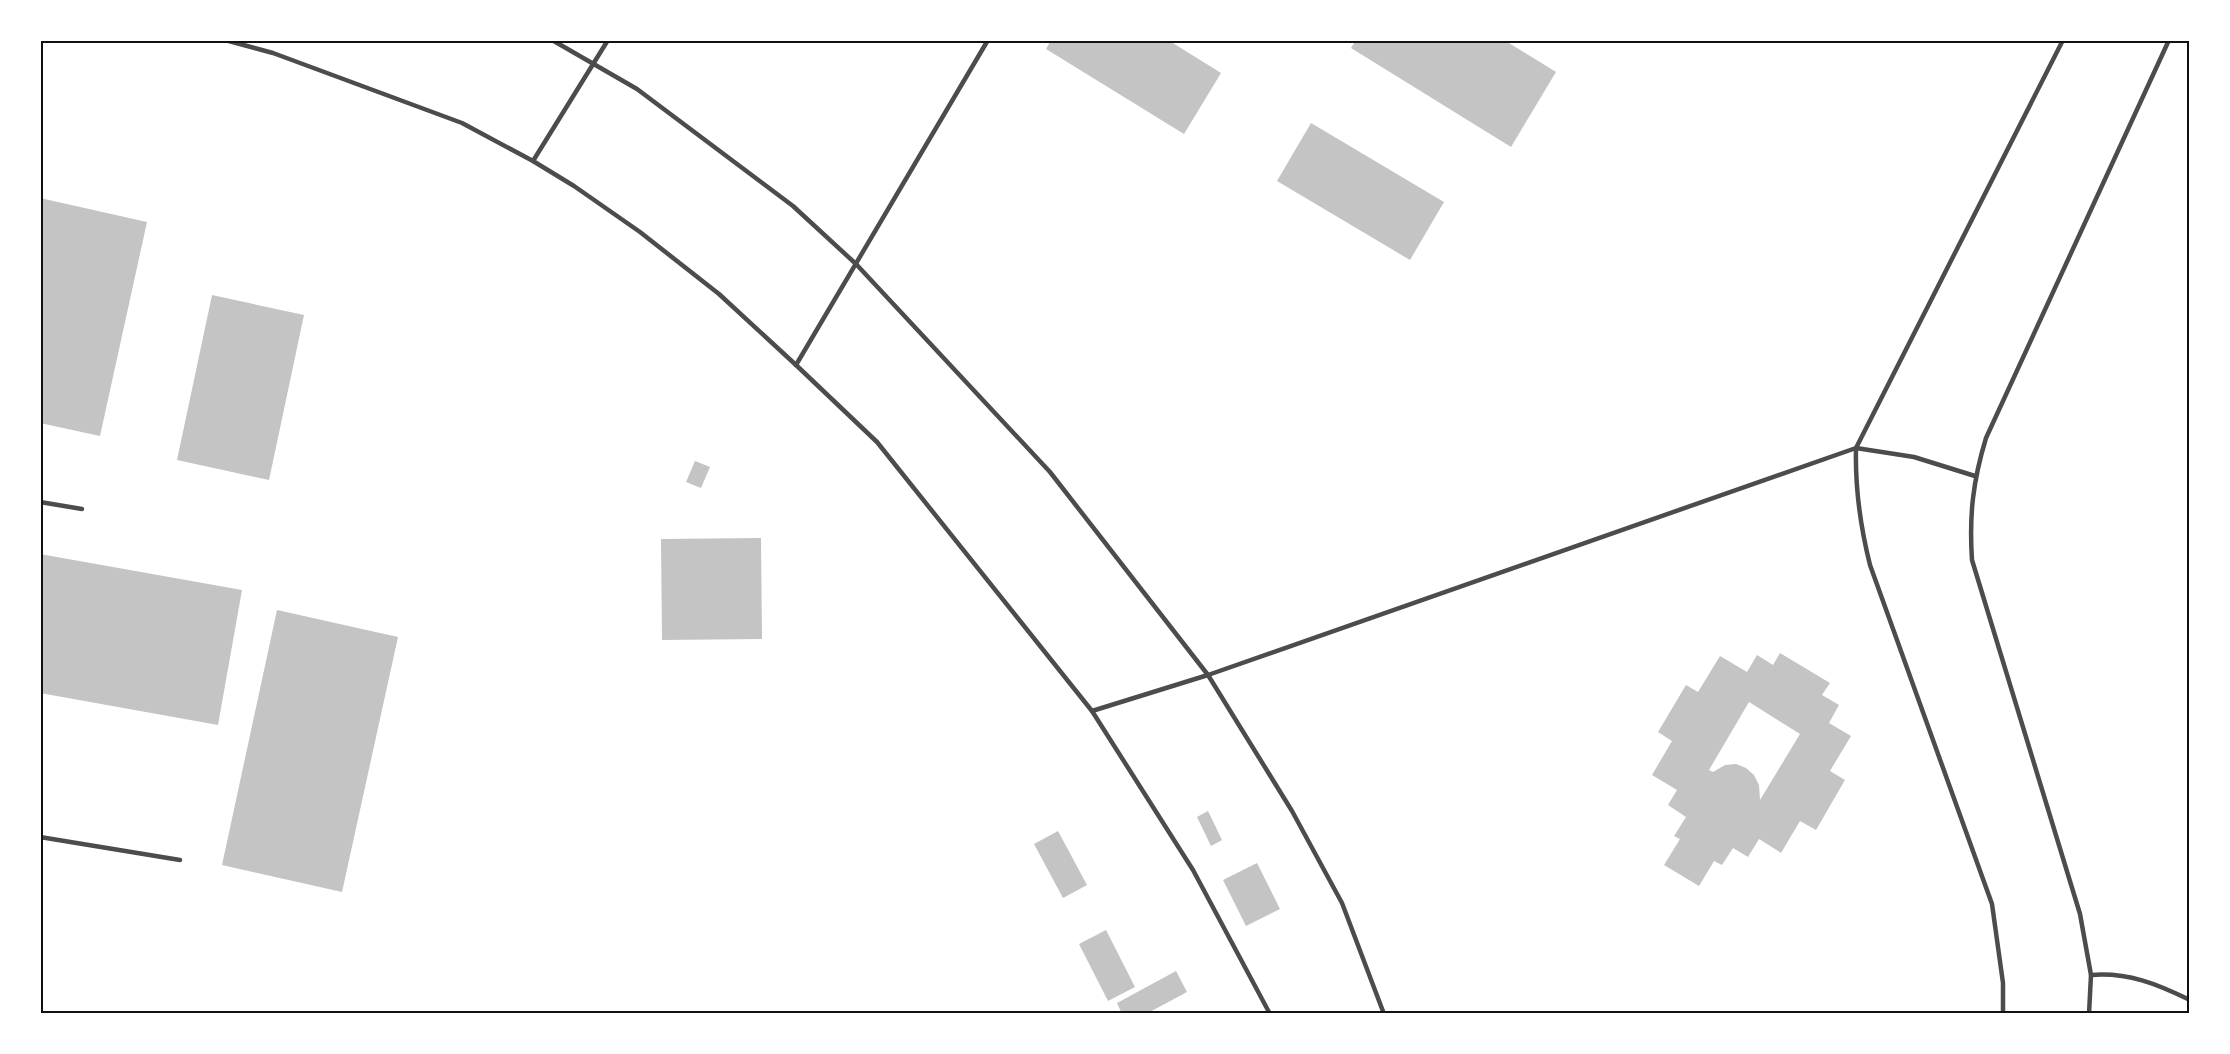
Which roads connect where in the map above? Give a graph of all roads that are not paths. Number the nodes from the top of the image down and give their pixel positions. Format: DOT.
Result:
graph roads {
  1 [pos="225,40"];
  2 [pos="552,40"];
  3 [pos="608,40"];
  4 [pos="988,40"];
  5 [pos="2063,40"];
  6 [pos="2169,40"];
  7 [pos="594,63"];
  8 [pos="533,161"];
  9 [pos="856,264"];
  10 [pos="796,365"];
  11 [pos="1856,448"];
  12 [pos="1975,476"];
  13 [pos="40,502"];
  14 [pos="82,509"];
  15 [pos="1208,675"];
  16 [pos="1092,711"];
  17 [pos="40,837"];
  18 [pos="180,860"];
  19 [pos="2091,975"];
  20 [pos="2190,1000"];
  21 [pos="1270,1014"];
  22 [pos="1384,1014"];
  23 [pos="2003,1014"];
  24 [pos="2089,1014"];
  1 -- 8 [label="lane"];
  2 -- 7 [label="lane"];
  3 -- 7 [label="lane"];
  4 -- 9 [label="lane"];
  5 -- 11 [label="lane"];
  6 -- 12 [label="lane"];
  7 -- 8 [label="lane"];
  7 -- 9 [label="lane"];
  8 -- 10 [label="lane"];
  9 -- 10 [label="lane"];
  9 -- 15 [label="lane"];
  10 -- 16 [label="lane"];
  11 -- 12 [label="lane"];
  11 -- 15 [label="lane"];
  11 -- 23 [label="lane"];
  12 -- 19 [label="lane"];
  13 -- 14 [label="lane"];
  15 -- 16 [label="lane"];
  15 -- 22 [label="lane"];
  16 -- 21 [label="lane"];
  17 -- 18 [label="lane"];
  19 -- 20 [label="lane"];
  19 -- 24 [label="lane"];
}
